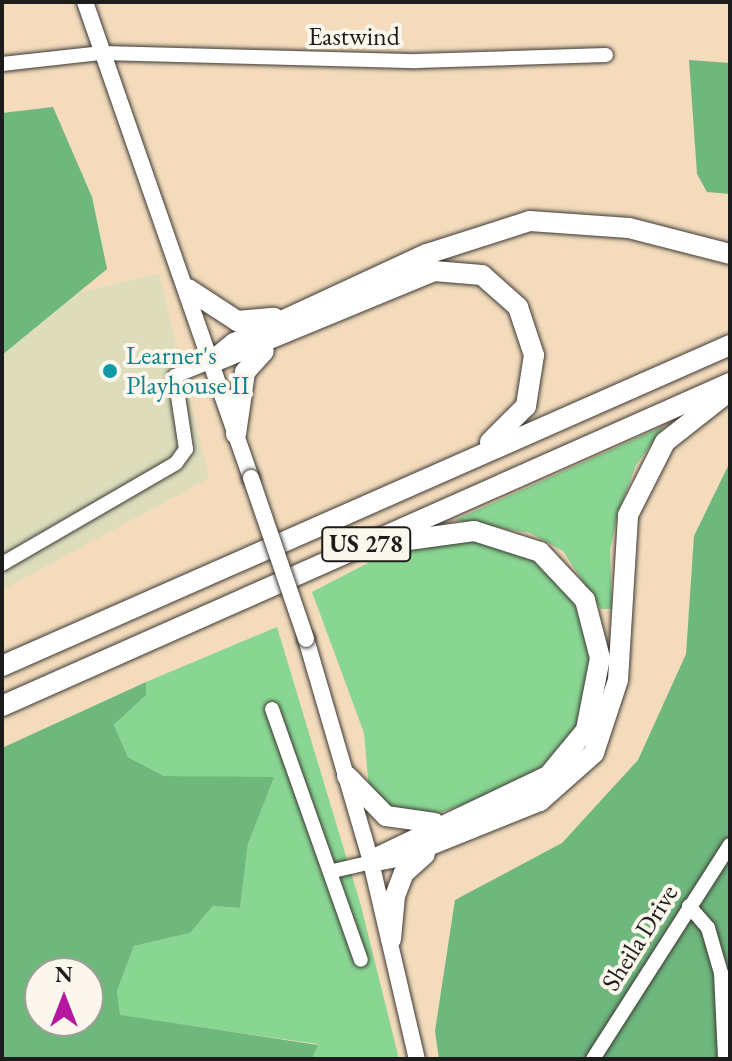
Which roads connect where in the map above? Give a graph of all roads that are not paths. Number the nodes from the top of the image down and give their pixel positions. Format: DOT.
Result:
graph roads {
  1 [pos="85,2"];
  2 [pos="102,53"];
  3 [pos="606,55"];
  4 [pos="2,64"];
  5 [pos="730,254"];
  6 [pos="188,289"];
  7 [pos="297,312"];
  8 [pos="282,337"];
  9 [pos="730,345"];
  10 [pos="212,361"];
  11 [pos="730,383"];
  12 [pos="730,390"];
  13 [pos="236,434"];
  14 [pos="464,461"];
  15 [pos="348,552"];
  16 [pos="2,564"];
  17 [pos="2,666"];
  18 [pos="2,706"];
  19 [pos="272,709"];
  20 [pos="347,776"];
  21 [pos="448,831"];
  22 [pos="730,845"];
  23 [pos="371,862"];
  24 [pos="333,871"];
  25 [pos="689,906"];
  26 [pos="391,939"];
  27 [pos="361,960"];
  28 [pos="417,1059"];
  29 [pos="593,1059"];
  30 [pos="725,1059"];
  1 -- 2 [label="main road"];
  2 -- 3 [label="street, Eastwind"];
  2 -- 4 [label="street, Eastwind"];
  2 -- 6 [label="main road"];
  5 -- 7 [label="highway"];
  6 -- 7 [label="highway"];
  6 -- 10 [label="main road"];
  7 -- 10 [label="highway"];
  8 -- 10 [label="highway"];
  8 -- 13 [label="highway"];
  8 -- 14 [label="highway"];
  9 -- 14 [label="highway, US 278"];
  10 -- 13 [label="main road"];
  10 -- 16 [label="street"];
  11 -- 15 [label="highway, US 278"];
  12 -- 21 [label="highway"];
  13 -- 20 [label="main road, bridge"];
  14 -- 17 [label="highway, US 278"];
  15 -- 18 [label="highway, US 278"];
  15 -- 21 [label="highway"];
  19 -- 24 [label="street"];
  20 -- 21 [label="highway"];
  20 -- 23 [label="main road"];
  21 -- 23 [label="highway"];
  21 -- 26 [label="highway"];
  22 -- 25 [label="street, Sheila Drive"];
  23 -- 24 [label="street"];
  23 -- 26 [label="main road"];
  24 -- 27 [label="street"];
  25 -- 29 [label="street, Sheila Drive"];
  25 -- 30 [label="street"];
  26 -- 28 [label="main road"];
}
